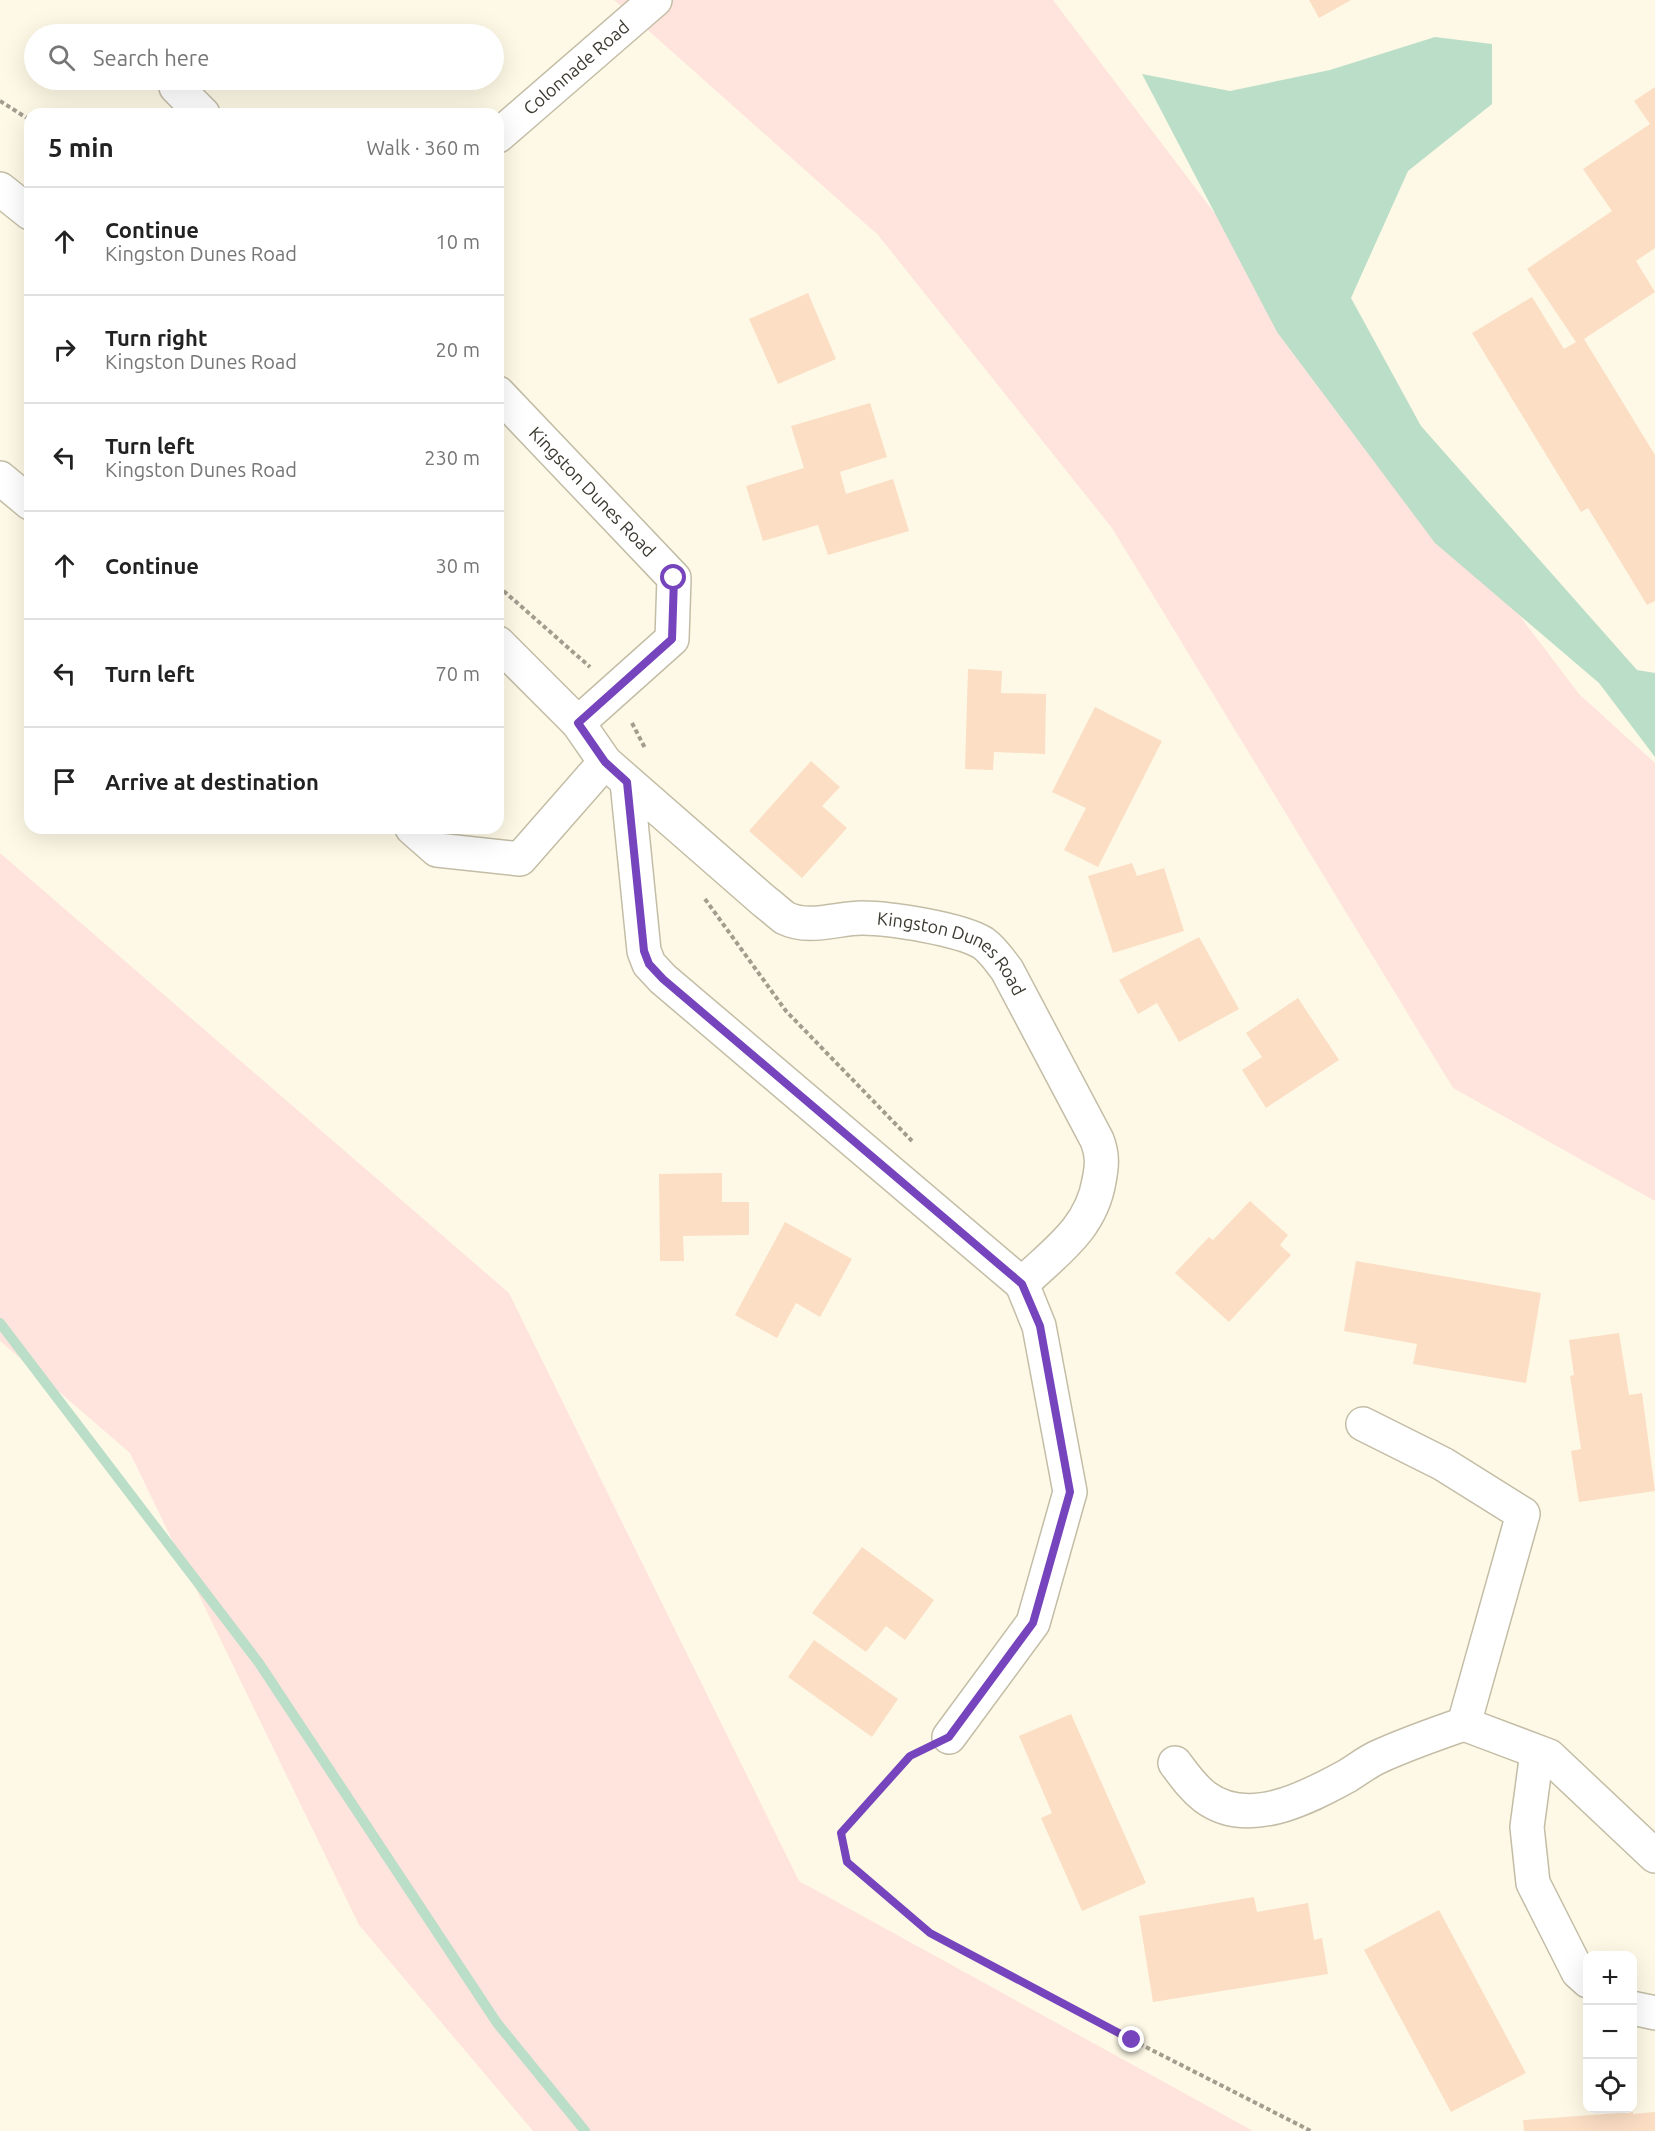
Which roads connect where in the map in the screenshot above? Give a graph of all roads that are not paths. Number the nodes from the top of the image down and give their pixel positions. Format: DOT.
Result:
graph roads {
  1 [pos="655,0"];
  2 [pos="179,90"];
  3 [pos="197,108"];
  4 [pos="504,131"];
  5 [pos="0,189"];
  6 [pos="24,208"];
  7 [pos="504,399"];
  8 [pos="0,478"];
  9 [pos="24,498"];
  10 [pos="504,649"];
  11 [pos="578,723"];
  12 [pos="616,772"];
  13 [pos="419,834"];
  14 [pos="1022,1284"];
  15 [pos="1363,1424"];
  16 [pos="1464,1724"];
  17 [pos="949,1737"];
  18 [pos="1537,1752"];
  19 [pos="1174,1763"];
  20 [pos="1655,1856"];
  21 [pos="1583,1977"];
  22 [pos="1637,2009"];
  23 [pos="1655,2013"];
  1 -- 4 [label="street, Colonnade Road"];
  2 -- 3 [label="street"];
  5 -- 6 [label="street"];
  7 -- 11 [label="street, Kingston Dunes Road"];
  8 -- 9 [label="street"];
  10 -- 11 [label="street"];
  11 -- 12 [label="street, Kingston Dunes Road"];
  12 -- 13 [label="street"];
  12 -- 14 [label="street, Kingston Dunes Road"];
  12 -- 14 [label="street, Kingston Dunes Road"];
  14 -- 17 [label="street, Kingston Dunes Road"];
  15 -- 16 [label="street"];
  16 -- 18 [label="street"];
  16 -- 19 [label="street"];
  18 -- 20 [label="street"];
  18 -- 21 [label="street"];
  22 -- 23 [label="street"];
}
